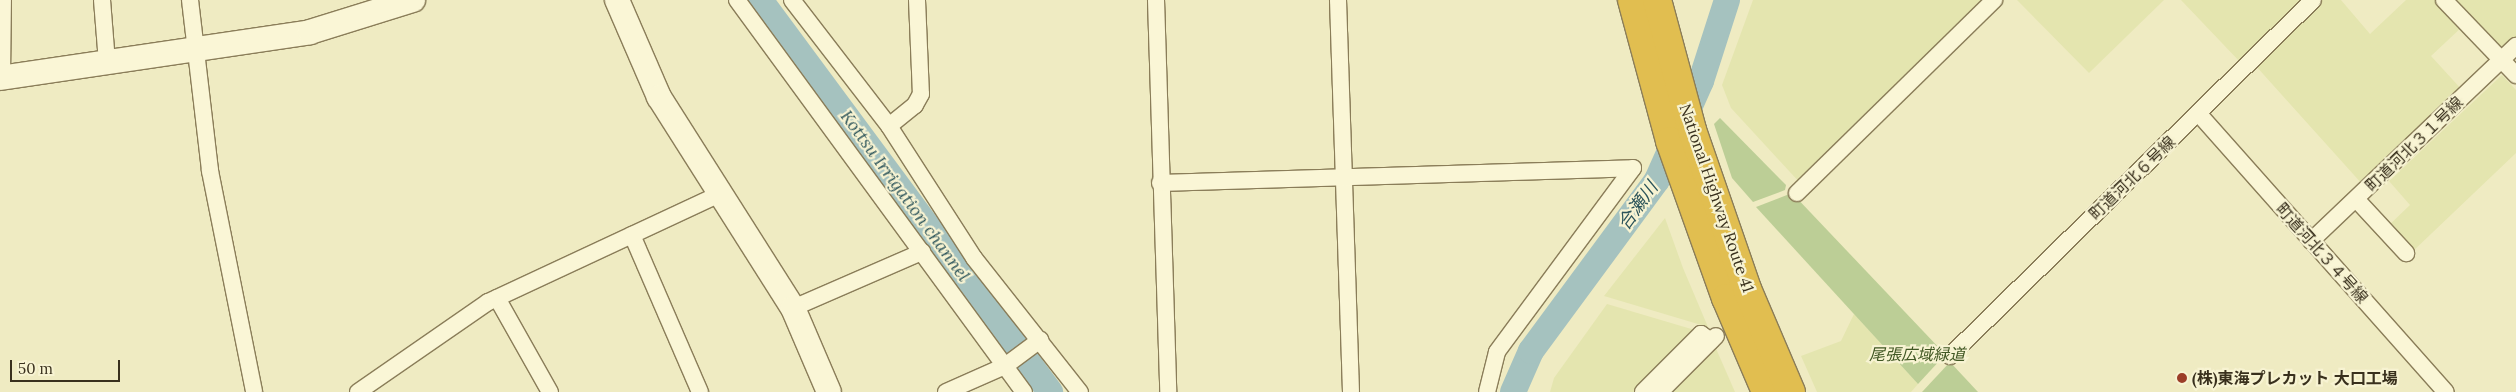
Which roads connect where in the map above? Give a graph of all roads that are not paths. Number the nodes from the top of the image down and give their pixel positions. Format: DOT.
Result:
graph roads {
  1 [pos="3,0"];
  2 [pos="102,0"];
  3 [pos="190,0"];
  4 [pos="413,0"];
  5 [pos="617,0"];
  6 [pos="737,0"];
  7 [pos="792,0"];
  8 [pos="917,0"];
  9 [pos="1156,0"];
  10 [pos="1338,0"];
  11 [pos="1632,0"];
  12 [pos="1656,0"];
  13 [pos="1994,0"];
  14 [pos="2313,0"];
  15 [pos="2444,0"];
  16 [pos="2516,46"];
  17 [pos="198,49"];
  18 [pos="107,62"];
  19 [pos="2510,66"];
  20 [pos="1,78"];
  21 [pos="2198,113"];
  22 [pos="889,126"];
  23 [pos="1344,179"];
  24 [pos="1160,183"];
  25 [pos="1797,193"];
  26 [pos="720,194"];
  27 [pos="2356,199"];
  28 [pos="632,235"];
  29 [pos="2311,242"];
  30 [pos="922,252"];
  31 [pos="2406,254"];
  32 [pos="497,298"];
  33 [pos="793,308"];
  34 [pos="1040,340"];
  35 [pos="1950,356"];
  36 [pos="1005,366"];
  37 [pos="963,389"];
  38 [pos="254,392"];
  39 [pos="358,392"];
  40 [pos="550,392"];
  41 [pos="700,392"];
  42 [pos="829,392"];
  43 [pos="946,392"];
  44 [pos="1024,392"];
  45 [pos="1080,392"];
  46 [pos="1168,392"];
  47 [pos="1350,392"];
  48 [pos="1487,392"];
  49 [pos="1643,392"];
  50 [pos="1660,392"];
  51 [pos="1766,392"];
  52 [pos="1791,392"];
  53 [pos="2446,392"];
  1 -- 20 [label="street"];
  2 -- 18 [label="street"];
  3 -- 17 [label="street"];
  4 -- 17 [label="street"];
  5 -- 26 [label="street"];
  6 -- 30 [label="street"];
  7 -- 22 [label="street"];
  8 -- 22 [label="street"];
  9 -- 24 [label="street"];
  10 -- 23 [label="street"];
  11 -- 51 [label="highway, National Highway Route 41"];
  12 -- 52 [label="highway, National Highway Route 41"];
  13 -- 25 [label="street"];
  14 -- 21 [label="street, 町道河北６号線"];
  15 -- 19 [label="street"];
  16 -- 19 [label="street, 町道河北３１号線"];
  17 -- 18 [label="street"];
  17 -- 38 [label="street"];
  18 -- 20 [label="street"];
  19 -- 27 [label="street, 町道河北３１号線"];
  21 -- 29 [label="street, 町道河北３４号線"];
  21 -- 35 [label="street, 町道河北６号線"];
  22 -- 34 [label="street"];
  23 -- 24 [label="street"];
  23 -- 47 [label="street"];
  23 -- 48 [label="street"];
  24 -- 46 [label="street"];
  26 -- 28 [label="street"];
  26 -- 33 [label="street"];
  27 -- 29 [label="street, 町道河北３１号線"];
  27 -- 31 [label="street"];
  28 -- 32 [label="street"];
  28 -- 41 [label="street"];
  29 -- 53 [label="street, 町道河北３４号線"];
  30 -- 33 [label="street"];
  30 -- 36 [label="street"];
  32 -- 39 [label="street"];
  32 -- 40 [label="street"];
  33 -- 42 [label="street"];
  34 -- 36 [label="street"];
  34 -- 45 [label="street"];
  36 -- 37 [label="street"];
  36 -- 44 [label="street"];
  37 -- 43 [label="street"];
  49 -- 50 [label="street"];
}
